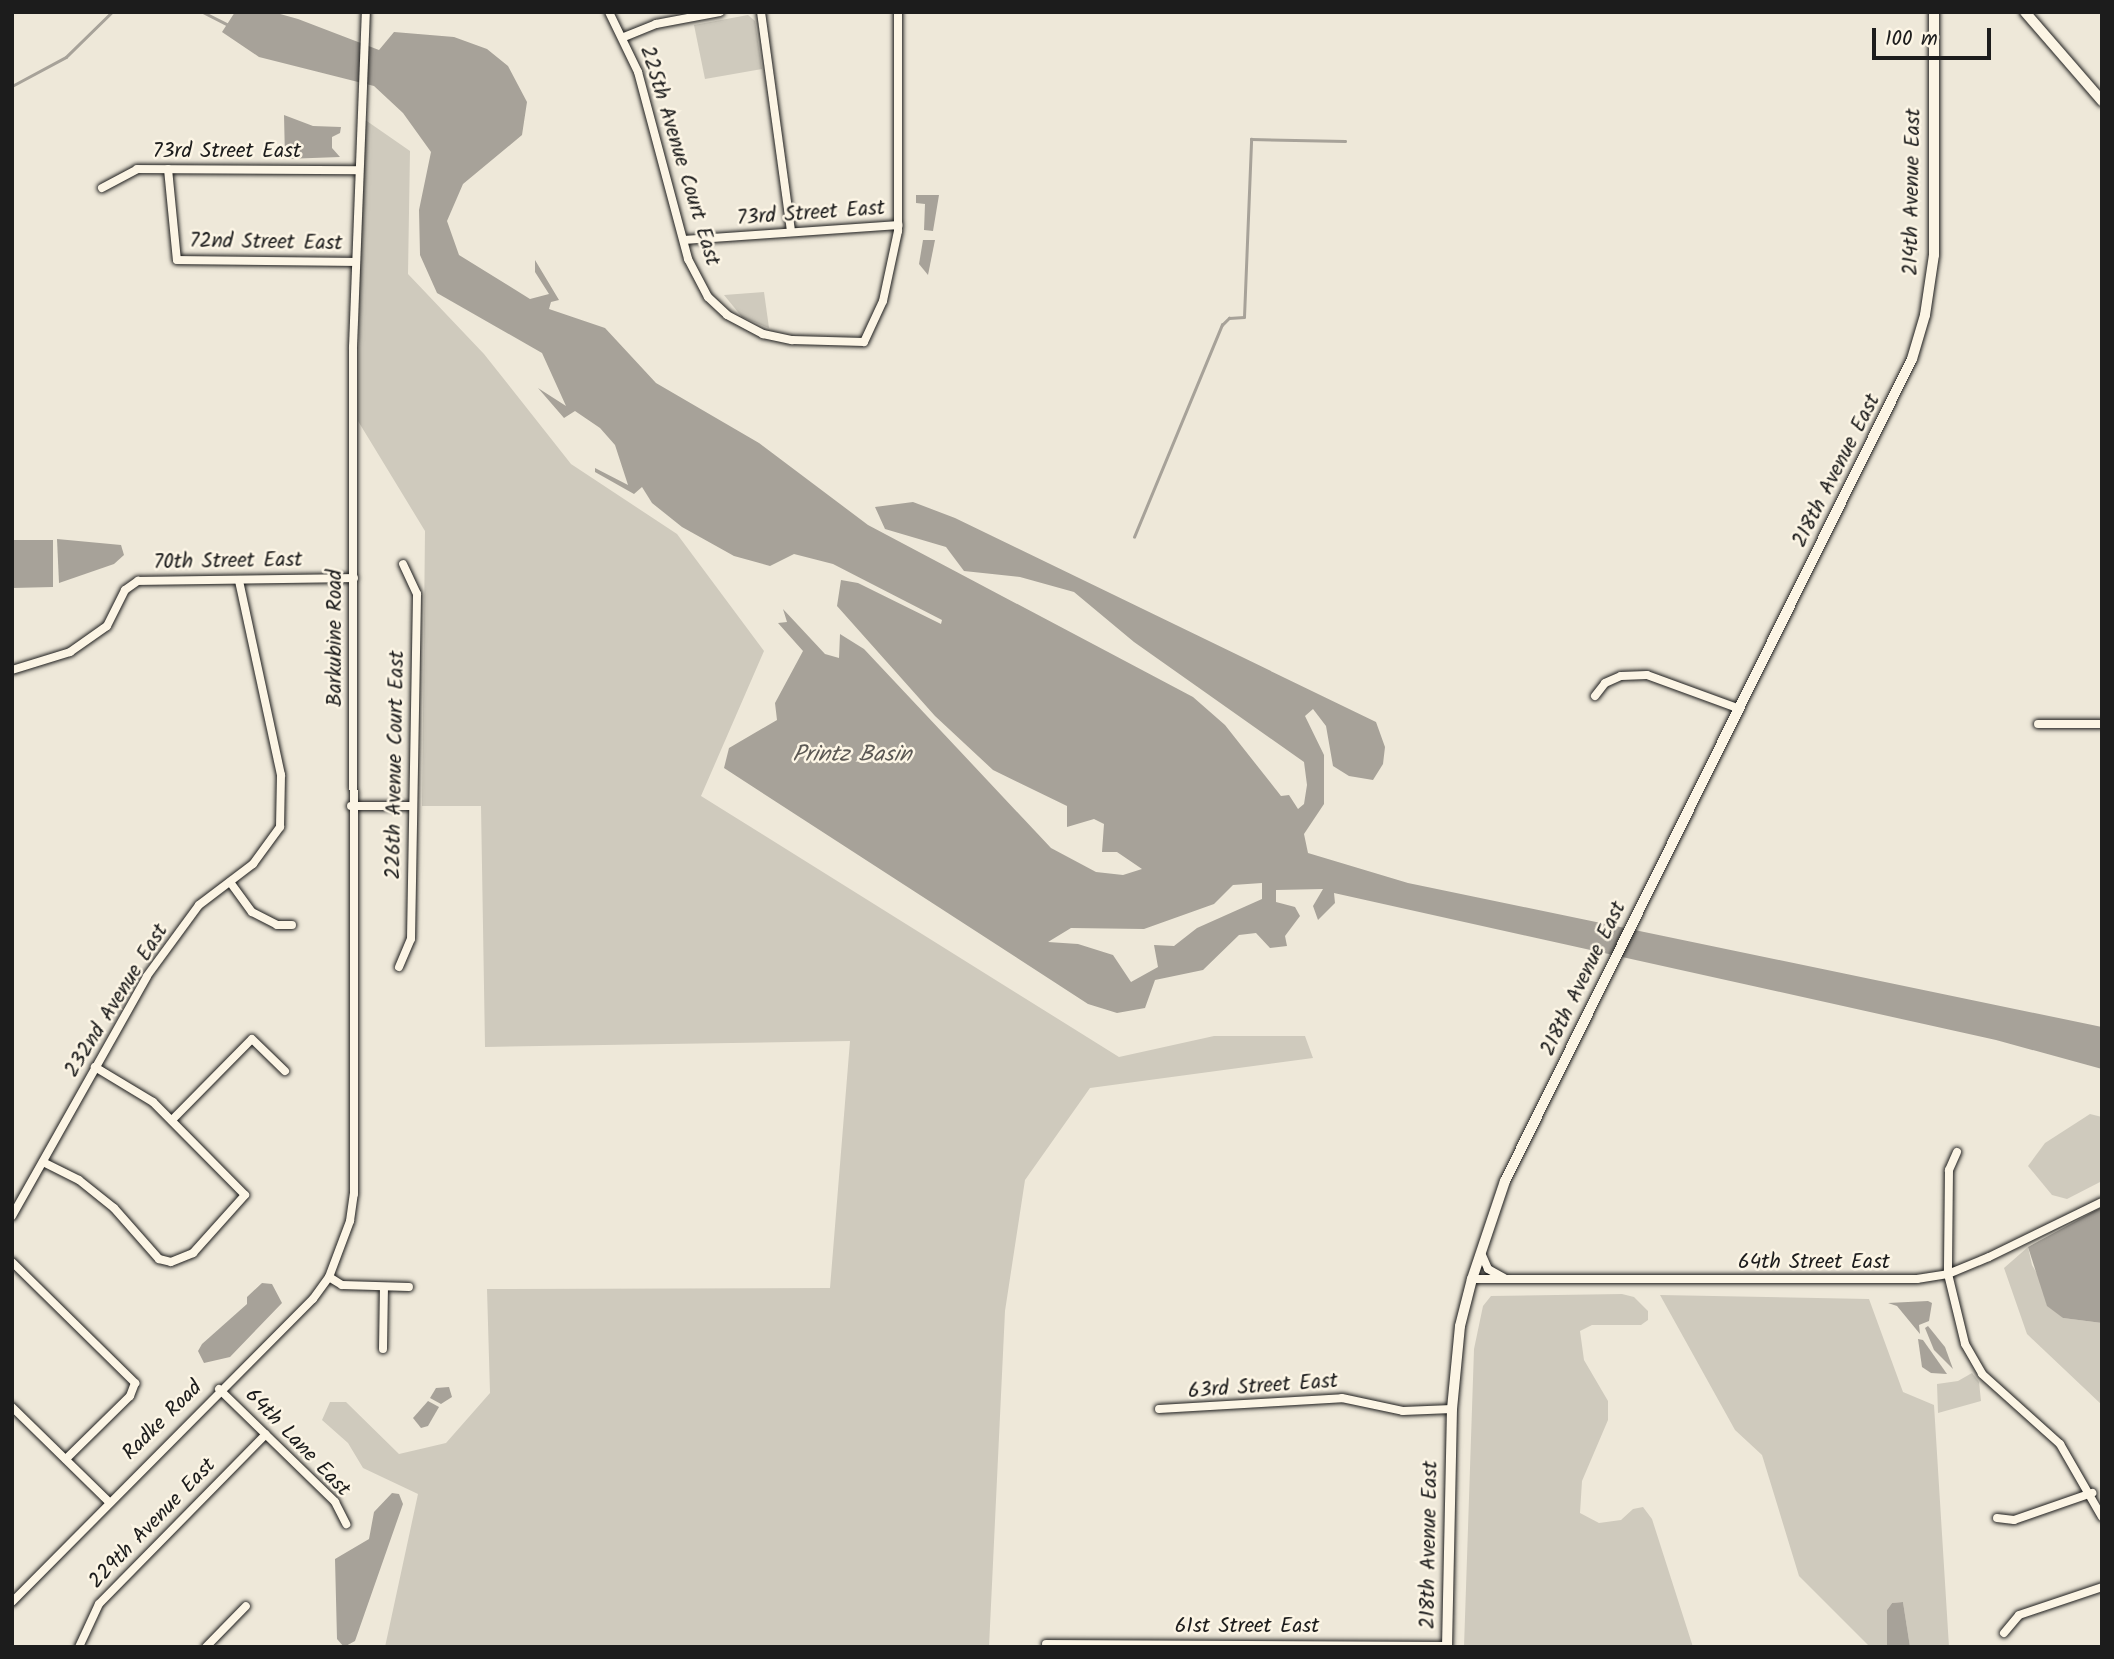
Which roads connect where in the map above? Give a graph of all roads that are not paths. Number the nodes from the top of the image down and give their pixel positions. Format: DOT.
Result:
graph roads {
  1 [pos="366,12"];
  2 [pos="609,12"];
  3 [pos="720,12"];
  4 [pos="761,12"];
  5 [pos="898,12"];
  6 [pos="1934,12"];
  7 [pos="2025,12"];
  8 [pos="624,37"];
  9 [pos="2102,101"];
  10 [pos="168,169"];
  11 [pos="358,170"];
  12 [pos="102,188"];
  13 [pos="898,225"];
  14 [pos="791,232"];
  15 [pos="684,240"];
  16 [pos="355,262"];
  17 [pos="1908,369"];
  18 [pos="403,564"];
  19 [pos="354,578"];
  20 [pos="239,580"];
  21 [pos="12,670"];
  22 [pos="1595,696"];
  23 [pos="1740,709"];
  24 [pos="2038,724"];
  25 [pos="2102,724"];
  26 [pos="351,806"];
  27 [pos="413,806"];
  28 [pos="230,882"];
  29 [pos="292,925"];
  30 [pos="399,967"];
  31 [pos="95,1067"];
  32 [pos="285,1071"];
  33 [pos="173,1119"];
  34 [pos="1957,1152"];
  35 [pos="43,1162"];
  36 [pos="2102,1202"];
  37 [pos="12,1216"];
  38 [pos="1481,1250"];
  39 [pos="12,1262"];
  40 [pos="336,1262"];
  41 [pos="1948,1273"];
  42 [pos="329,1277"];
  43 [pos="1472,1279"];
  44 [pos="1510,1280"];
  45 [pos="409,1287"];
  46 [pos="384,1288"];
  47 [pos="383,1349"];
  48 [pos="219,1389"];
  49 [pos="12,1407"];
  50 [pos="1158,1409"];
  51 [pos="1452,1409"];
  52 [pos="265,1434"];
  53 [pos="66,1459"];
  54 [pos="2092,1493"];
  55 [pos="109,1502"];
  56 [pos="2102,1517"];
  57 [pos="1997,1518"];
  58 [pos="346,1524"];
  59 [pos="2102,1587"];
  60 [pos="12,1602"];
  61 [pos="246,1606"];
  62 [pos="2004,1633"];
  63 [pos="1046,1644"];
  64 [pos="1447,1646"];
  65 [pos="79,1647"];
  66 [pos="206,1647"];
  1 -- 11 [label="street, Barkubine Road"];
  2 -- 8 [label="street, 225th Avenue Court East"];
  3 -- 8 [label="street"];
  4 -- 14 [label="street"];
  5 -- 13 [label="street"];
  6 -- 17 [label="street, 214th Avenue East"];
  7 -- 9 [label="street"];
  8 -- 15 [label="street, 225th Avenue Court East"];
  10 -- 11 [label="street, 73rd Street East"];
  10 -- 12 [label="street, 73rd Street East"];
  10 -- 16 [label="street, 72nd Street East"];
  11 -- 16 [label="street, Barkubine Road"];
  13 -- 14 [label="street, 73rd Street East"];
  13 -- 15 [label="street, 225th Avenue Court East"];
  14 -- 15 [label="street, 73rd Street East"];
  16 -- 19 [label="street, Barkubine Road"];
  17 -- 23 [label="street, 218th Avenue East"];
  18 -- 27 [label="street, 226th Avenue Court East"];
  19 -- 20 [label="street, 70th Street East"];
  19 -- 26 [label="street, Barkubine Road"];
  20 -- 21 [label="street, 70th Street East"];
  20 -- 28 [label="street, 232nd Avenue East"];
  22 -- 23 [label="street"];
  23 -- 38 [label="street, 218th Avenue East"];
  24 -- 25 [label="street"];
  26 -- 27 [label="street"];
  26 -- 40 [label="street, Barkubine Road"];
  27 -- 30 [label="street, 226th Avenue Court East"];
  28 -- 29 [label="street"];
  28 -- 31 [label="street, 232nd Avenue East"];
  31 -- 33 [label="street"];
  31 -- 35 [label="street, 232nd Avenue East"];
  32 -- 33 [label="street"];
  33 -- 35 [label="street"];
  34 -- 41 [label="street"];
  35 -- 37 [label="street, 232nd Avenue East"];
  36 -- 41 [label="street, 64th Street East"];
  38 -- 43 [label="street, 218th Avenue East"];
  38 -- 44 [label="street"];
  39 -- 53 [label="street"];
  40 -- 42 [label="street, Radke Road"];
  41 -- 44 [label="street, 64th Street East"];
  41 -- 54 [label="street"];
  42 -- 46 [label="street"];
  42 -- 48 [label="street, Radke Road"];
  43 -- 44 [label="street, 64th Street East"];
  43 -- 51 [label="street, 218th Avenue East"];
  45 -- 46 [label="street"];
  46 -- 47 [label="street"];
  48 -- 52 [label="street, 64th Lane East"];
  48 -- 55 [label="street, Radke Road"];
  49 -- 53 [label="street"];
  50 -- 51 [label="street, 63rd Street East"];
  51 -- 64 [label="street, 218th Avenue East"];
  52 -- 58 [label="street, 64th Lane East"];
  52 -- 65 [label="street, 229th Avenue East"];
  53 -- 55 [label="street"];
  54 -- 56 [label="street"];
  54 -- 57 [label="street"];
  55 -- 60 [label="street, Radke Road"];
  59 -- 62 [label="street"];
  61 -- 66 [label="street"];
  63 -- 64 [label="street, 61st Street East"];
}
